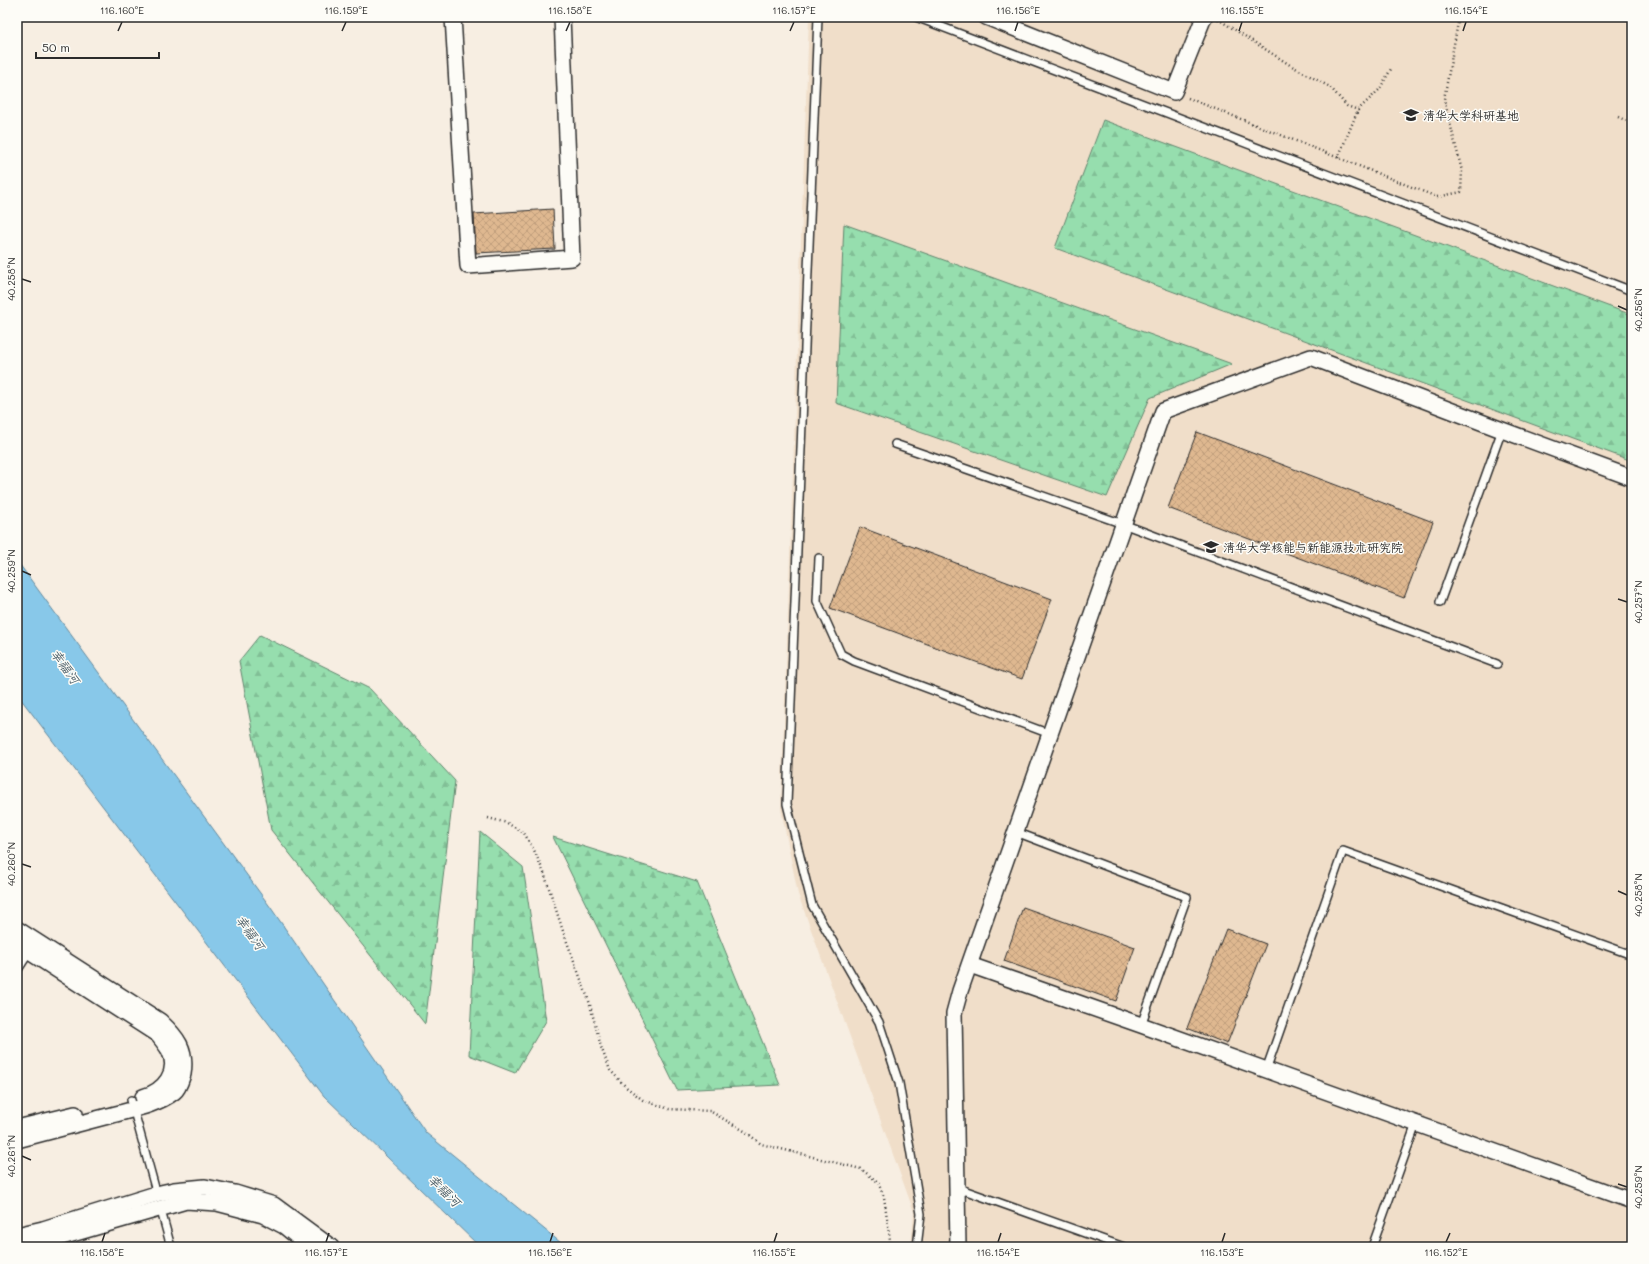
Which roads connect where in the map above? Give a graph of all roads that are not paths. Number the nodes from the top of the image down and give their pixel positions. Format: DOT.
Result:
graph roads {
  1 [pos="453,17"];
  2 [pos="562,17"];
  3 [pos="818,17"];
  4 [pos="916,17"];
  5 [pos="986,17"];
  6 [pos="1204,17"];
  7 [pos="1632,291"];
  8 [pos="1502,430"];
  9 [pos="895,444"];
  10 [pos="1632,478"];
  11 [pos="1123,524"];
  12 [pos="819,558"];
  13 [pos="1440,602"];
  14 [pos="1497,664"];
  15 [pos="1050,734"];
  16 [pos="1016,832"];
  17 [pos="17,930"];
  18 [pos="27,946"];
  19 [pos="1632,954"];
  20 [pos="970,965"];
  21 [pos="17,971"];
  22 [pos="1141,1025"];
  23 [pos="1266,1070"];
  24 [pos="132,1104"];
  25 [pos="1416,1124"];
  26 [pos="17,1128"];
  27 [pos="17,1140"];
  28 [pos="958,1188"];
  29 [pos="156,1194"];
  30 [pos="1632,1201"];
  31 [pos="160,1209"];
  32 [pos="17,1235"];
  33 [pos="27,1247"];
  34 [pos="170,1247"];
  35 [pos="310,1247"];
  36 [pos="331,1247"];
  37 [pos="917,1247"];
  38 [pos="958,1247"];
  39 [pos="1124,1247"];
  40 [pos="1372,1247"];
  1 -- 2 [label="street"];
  3 -- 37 [label="lane"];
  4 -- 7 [label="lane"];
  5 -- 6 [label="street"];
  8 -- 10 [label="street"];
  8 -- 11 [label="street"];
  8 -- 13 [label="lane"];
  9 -- 11 [label="lane"];
  11 -- 14 [label="lane"];
  11 -- 15 [label="street"];
  12 -- 15 [label="lane"];
  15 -- 16 [label="street"];
  16 -- 20 [label="street"];
  16 -- 22 [label="lane"];
  17 -- 18 [label="street"];
  18 -- 21 [label="lane"];
  18 -- 24 [label="street"];
  19 -- 23 [label="lane"];
  20 -- 22 [label="street"];
  20 -- 28 [label="street"];
  22 -- 23 [label="street"];
  23 -- 25 [label="street"];
  24 -- 26 [label="street"];
  24 -- 27 [label="street"];
  24 -- 29 [label="lane"];
  25 -- 30 [label="street"];
  25 -- 40 [label="lane"];
  28 -- 38 [label="street"];
  28 -- 39 [label="lane"];
  29 -- 31 [label="lane"];
  29 -- 32 [label="street"];
  29 -- 36 [label="street"];
  31 -- 33 [label="street"];
  31 -- 34 [label="lane"];
  31 -- 35 [label="street"];
}
